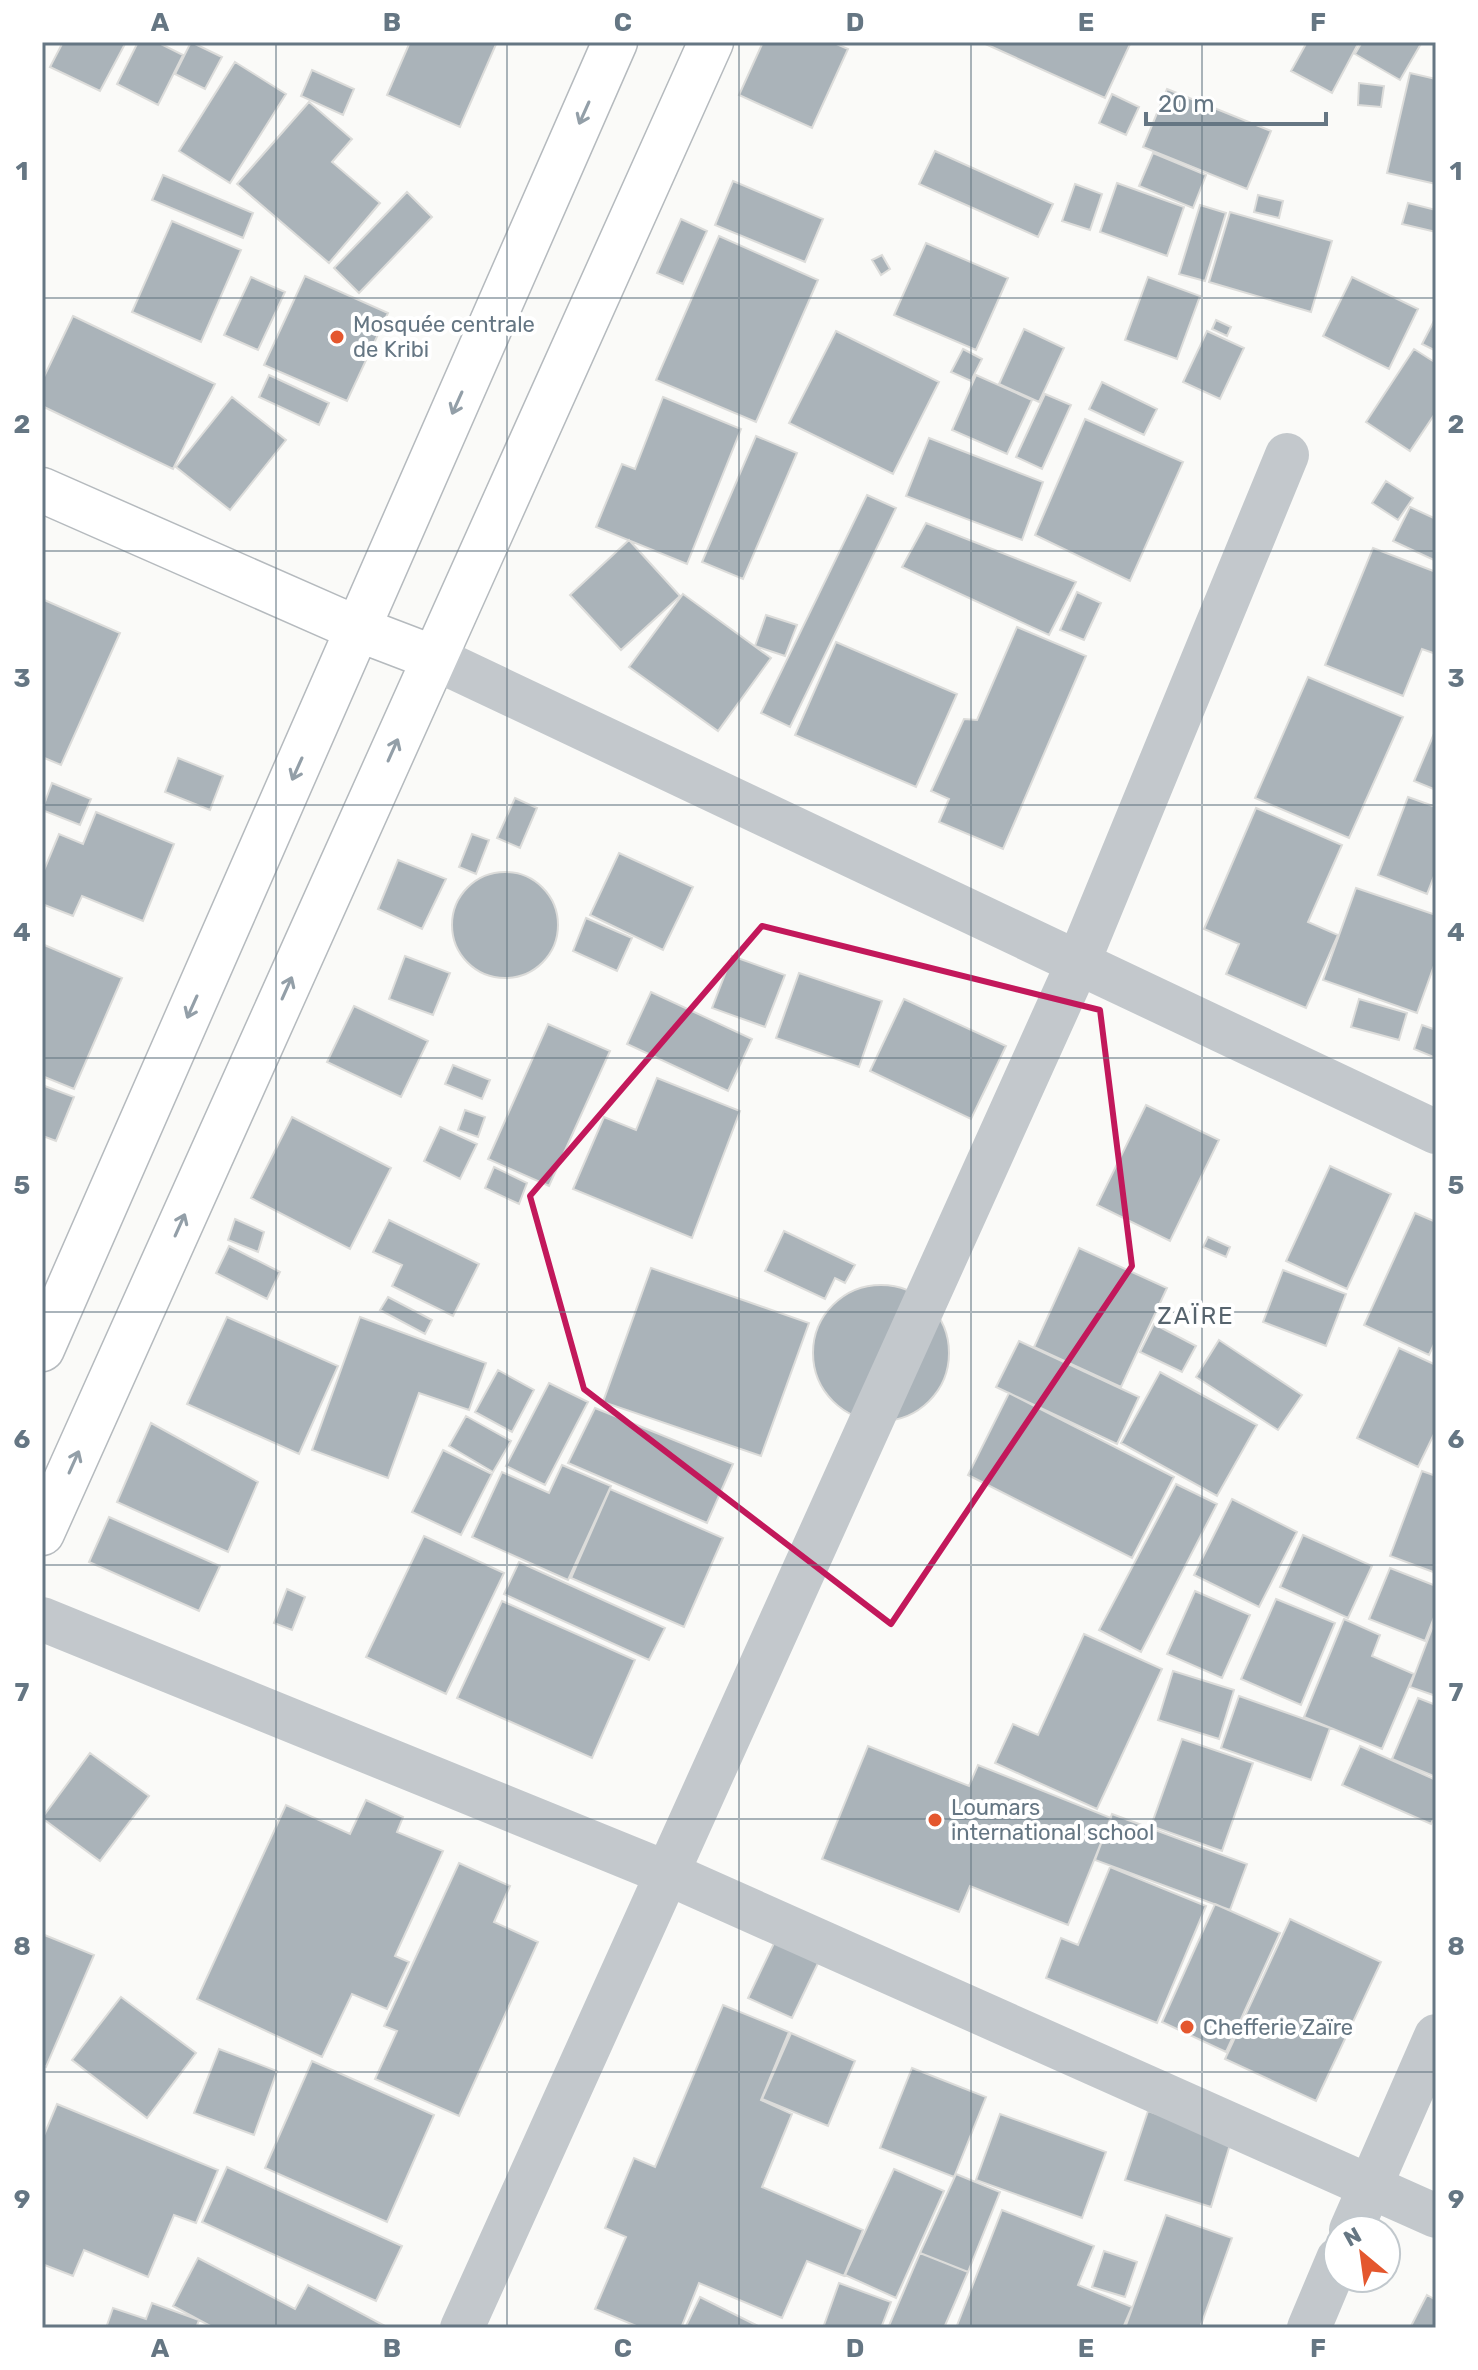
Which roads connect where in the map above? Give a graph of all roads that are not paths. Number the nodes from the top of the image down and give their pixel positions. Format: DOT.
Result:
graph roads {
  1 [pos="615,42"];
  2 [pos="711,42"];
  3 [pos="1287,455"];
  4 [pos="42,490"];
  5 [pos="358,629"];
  6 [pos="434,658"];
  7 [pos="1078,963"];
  8 [pos="1436,1132"];
  9 [pos="42,1349"];
  10 [pos="42,1533"];
  11 [pos="42,1619"];
  12 [pos="669,1874"];
  13 [pos="1436,2036"];
  14 [pos="1369,2188"];
  15 [pos="1358,2214"];
  16 [pos="1436,2216"];
  17 [pos="1323,2294"];
  18 [pos="462,2328"];
  19 [pos="1309,2328"];
  1 -- 5 [label="main road, one-way"];
  2 -- 6 [label="main road"];
  3 -- 7 [label="street"];
  4 -- 5 [label="main road"];
  5 -- 6 [label="main road"];
  5 -- 9 [label="main road, one-way"];
  6 -- 7 [label="street"];
  10 -- 6 [label="main road, one-way"];
  7 -- 8 [label="street"];
  7 -- 12 [label="street"];
  11 -- 12 [label="street"];
  12 -- 14 [label="street"];
  12 -- 18 [label="street"];
  13 -- 14 [label="street"];
  14 -- 15 [label="street"];
  14 -- 16 [label="street"];
  17 -- 19 [label="street"];
}
